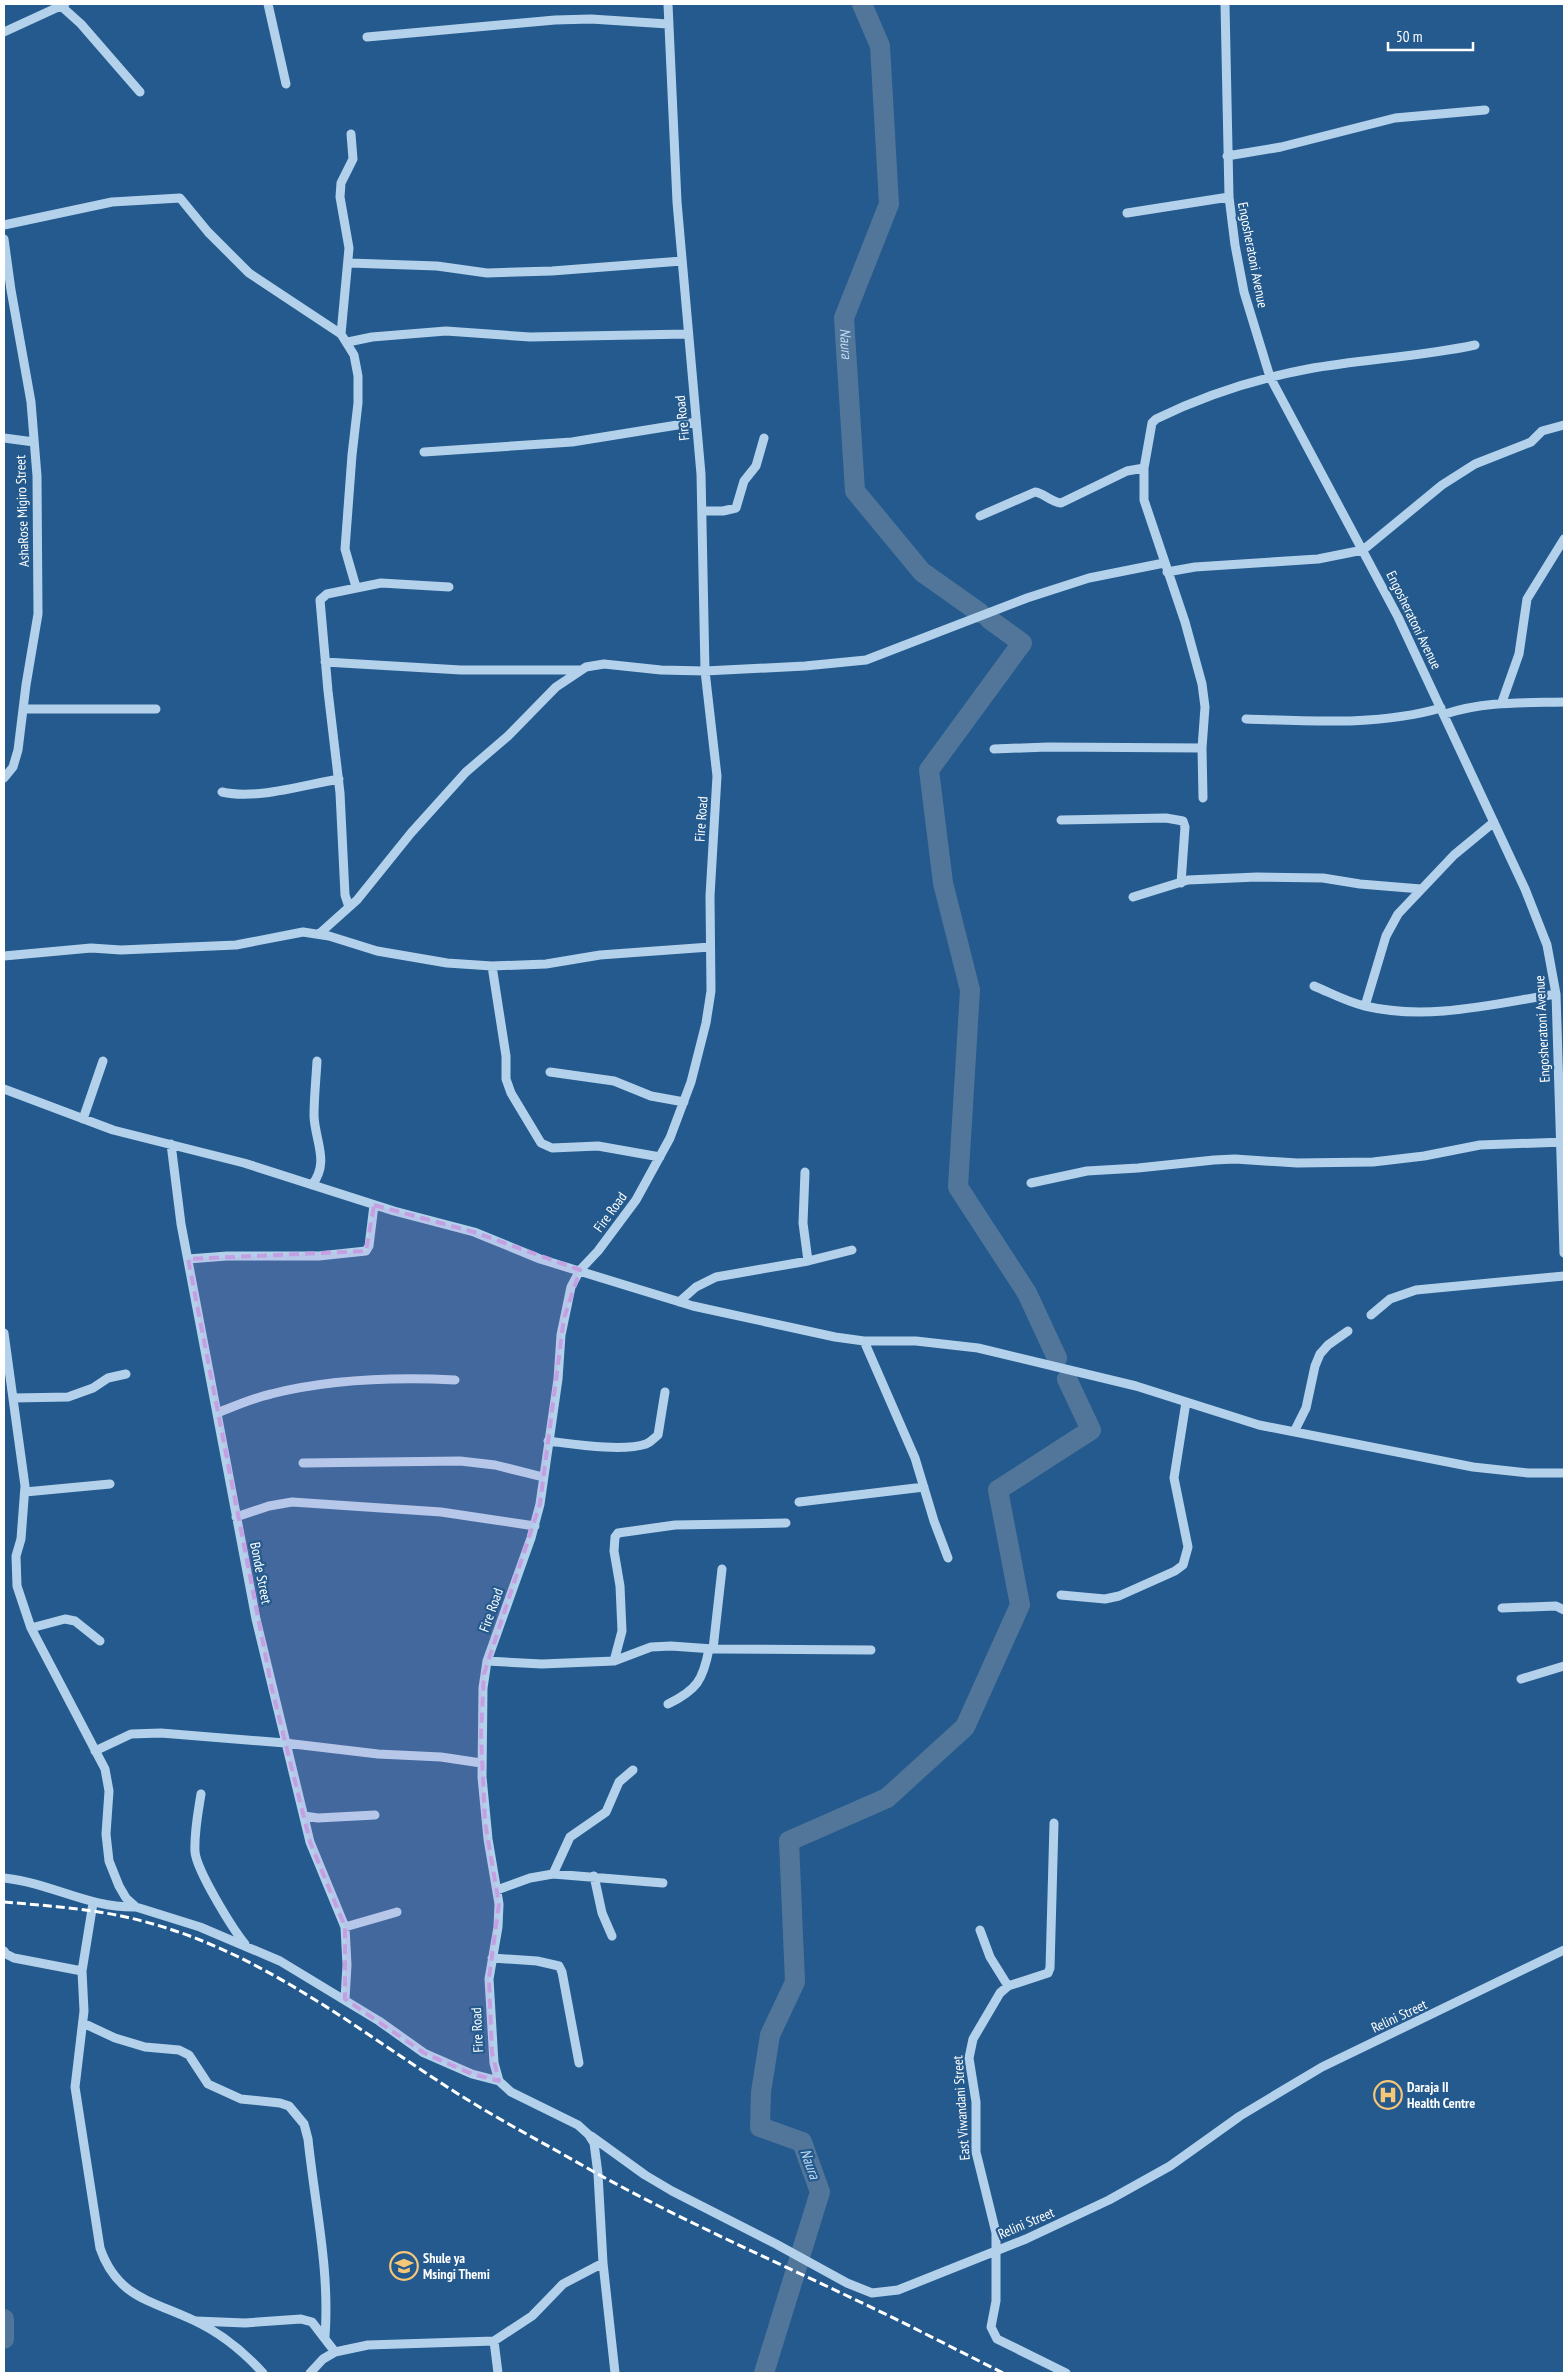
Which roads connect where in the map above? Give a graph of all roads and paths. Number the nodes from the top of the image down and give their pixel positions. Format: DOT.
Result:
graph roads {
  1 [pos="268,4"];
  2 [pos="668,4"];
  3 [pos="1225,4"];
  4 [pos="64,5"];
  5 [pos="668,24"];
  6 [pos="4,32"];
  7 [pos="366,37"];
  8 [pos="286,84"];
  9 [pos="140,92"];
  10 [pos="1486,110"];
  11 [pos="351,134"];
  12 [pos="1227,156"];
  13 [pos="1229,197"];
  14 [pos="1127,213"];
  15 [pos="4,225"];
  16 [pos="4,240"];
  17 [pos="682,261"];
  18 [pos="349,263"];
  19 [pos="7,290"];
  20 [pos="341,334"];
  21 [pos="688,334"];
  22 [pos="348,342"];
  23 [pos="1475,345"];
  24 [pos="1270,377"];
  25 [pos="696,422"];
  26 [pos="1564,425"];
  27 [pos="4,438"];
  28 [pos="764,438"];
  29 [pos="34,442"];
  30 [pos="424,452"];
  31 [pos="1144,468"];
  32 [pos="702,511"];
  33 [pos="980,516"];
  34 [pos="1564,540"];
  35 [pos="1363,550"];
  36 [pos="1166,568"];
  37 [pos="356,587"];
  38 [pos="449,587"];
  39 [pos="325,662"];
  40 [pos="580,670"];
  41 [pos="705,671"];
  42 [pos="1502,702"];
  43 [pos="1564,702"];
  44 [pos="156,709"];
  45 [pos="23,710"];
  46 [pos="1443,711"];
  47 [pos="1246,719"];
  48 [pos="1202,748"];
  49 [pos="994,749"];
  50 [pos="4,778"];
  51 [pos="339,779"];
  52 [pos="222,792"];
  53 [pos="1203,798"];
  54 [pos="1061,820"];
  55 [pos="1494,822"];
  56 [pos="1181,883"];
  57 [pos="1421,889"];
  58 [pos="1134,897"];
  59 [pos="349,907"];
  60 [pos="319,934"];
  61 [pos="710,947"];
  62 [pos="4,956"];
  63 [pos="492,966"];
  64 [pos="1314,986"];
  65 [pos="1556,994"];
  66 [pos="1365,1006"];
  67 [pos="103,1061"];
  68 [pos="318,1061"];
  69 [pos="550,1072"];
  70 [pos="4,1089"];
  71 [pos="684,1102"];
  72 [pos="83,1119"];
  73 [pos="1562,1142"];
  74 [pos="171,1144"];
  75 [pos="660,1157"];
  76 [pos="805,1172"];
  77 [pos="1031,1183"];
  78 [pos="312,1185"];
  79 [pos="374,1205"];
  80 [pos="1564,1233"];
  81 [pos="852,1250"];
  82 [pos="1564,1253"];
  83 [pos="188,1259"];
  84 [pos="808,1261"];
  85 [pos="580,1270"];
  86 [pos="1564,1276"];
  87 [pos="679,1302"];
  88 [pos="1371,1315"];
  89 [pos="1348,1330"];
  90 [pos="4,1333"];
  91 [pos="864,1341"];
  92 [pos="126,1374"];
  93 [pos="455,1380"];
  94 [pos="665,1392"];
  95 [pos="14,1398"];
  96 [pos="1186,1402"];
  97 [pos="217,1413"];
  98 [pos="1294,1432"];
  99 [pos="548,1441"];
  100 [pos="303,1463"];
  101 [pos="1564,1473"];
  102 [pos="543,1477"];
  103 [pos="110,1484"];
  104 [pos="924,1487"];
  105 [pos="25,1492"];
  106 [pos="799,1502"];
  107 [pos="236,1517"];
  108 [pos="786,1523"];
  109 [pos="534,1526"];
  110 [pos="948,1558"];
  111 [pos="722,1570"];
  112 [pos="1060,1595"];
  113 [pos="1502,1608"];
  114 [pos="1564,1610"];
  115 [pos="30,1628"];
  116 [pos="100,1641"];
  117 [pos="711,1649"];
  118 [pos="871,1650"];
  119 [pos="487,1661"];
  120 [pos="614,1661"];
  121 [pos="1564,1666"];
  122 [pos="1521,1679"];
  123 [pos="668,1704"];
  124 [pos="285,1742"];
  125 [pos="96,1750"];
  126 [pos="481,1764"];
  127 [pos="633,1770"];
  128 [pos="201,1794"];
  129 [pos="375,1815"];
  130 [pos="304,1816"];
  131 [pos="1054,1823"];
  132 [pos="553,1874"];
  133 [pos="594,1876"];
  134 [pos="4,1878"];
  135 [pos="663,1883"];
  136 [pos="496,1890"];
  137 [pos="93,1903"];
  138 [pos="136,1907"];
  139 [pos="397,1912"];
  140 [pos="345,1926"];
  141 [pos="980,1930"];
  142 [pos="612,1936"];
  143 [pos="245,1944"];
  144 [pos="1564,1950"];
  145 [pos="4,1951"];
  146 [pos="492,1958"];
  147 [pos="82,1971"];
  148 [pos="1008,1986"];
  149 [pos="345,1999"];
  150 [pos="83,2023"];
  151 [pos="579,2063"];
  152 [pos="499,2081"];
  153 [pos="589,2135"];
  154 [pos="996,2251"];
  155 [pos="603,2262"];
  156 [pos="194,2320"];
  157 [pos="325,2337"];
  158 [pos="494,2340"];
  159 [pos="335,2352"];
  160 [pos="263,2373"];
  161 [pos="310,2373"];
  162 [pos="498,2373"];
  163 [pos="615,2373"];
  164 [pos="1066,2373"];
  1 -- 8 [label="street"];
  2 -- 5 [label="street, Fire Road"];
  3 -- 12 [label="street, Engosheratoni Avenue"];
  4 -- 6 [label="street"];
  4 -- 9 [label="street"];
  5 -- 7 [label="street"];
  5 -- 17 [label="street, Fire Road"];
  10 -- 12 [label="street"];
  11 -- 18 [label="street"];
  12 -- 13 [label="street, Engosheratoni Avenue"];
  13 -- 14 [label="street"];
  13 -- 24 [label="street, Engosheratoni Avenue"];
  15 -- 20 [label="street"];
  16 -- 19 [label="street, AshaRose Migiro Street"];
  17 -- 18 [label="street"];
  17 -- 21 [label="street, Fire Road"];
  18 -- 20 [label="street"];
  19 -- 29 [label="street, AshaRose Migiro Street"];
  20 -- 22 [label="street"];
  21 -- 22 [label="street"];
  21 -- 25 [label="street, Fire Road"];
  22 -- 37 [label="street"];
  23 -- 24 [label="street"];
  24 -- 31 [label="street"];
  24 -- 35 [label="street, Engosheratoni Avenue"];
  25 -- 30 [label="street"];
  25 -- 32 [label="street, Fire Road"];
  26 -- 35 [label="street"];
  27 -- 29 [label="street"];
  28 -- 32 [label="street"];
  29 -- 45 [label="street, AshaRose Migiro Street"];
  31 -- 33 [label="street"];
  31 -- 36 [label="street"];
  32 -- 41 [label="street, Fire Road"];
  34 -- 42 [label="street"];
  35 -- 36 [label="street"];
  35 -- 46 [label="street, Engosheratoni Avenue"];
  36 -- 41 [label="street"];
  36 -- 48 [label="street"];
  37 -- 38 [label="street"];
  37 -- 39 [label="street"];
  39 -- 40 [label="street"];
  39 -- 51 [label="street"];
  40 -- 41 [label="street"];
  40 -- 59 [label="street"];
  41 -- 61 [label="street, Fire Road"];
  42 -- 43 [label="street"];
  42 -- 46 [label="street"];
  44 -- 45 [label="street"];
  45 -- 50 [label="street, AshaRose Migiro Street"];
  46 -- 47 [label="street"];
  46 -- 55 [label="street, Engosheratoni Avenue"];
  48 -- 49 [label="street"];
  48 -- 53 [label="street"];
  51 -- 52 [label="street"];
  51 -- 59 [label="street"];
  54 -- 56 [label="street"];
  55 -- 57 [label="street"];
  55 -- 65 [label="street, Engosheratoni Avenue"];
  56 -- 57 [label="street"];
  56 -- 58 [label="street"];
  57 -- 66 [label="street"];
  59 -- 60 [label="street"];
  60 -- 62 [label="street"];
  60 -- 63 [label="street"];
  61 -- 63 [label="street"];
  61 -- 71 [label="street, Fire Road"];
  63 -- 75 [label="street"];
  64 -- 66 [label="street"];
  65 -- 66 [label="street"];
  65 -- 73 [label="street, Engosheratoni Avenue"];
  67 -- 72 [label="street"];
  68 -- 78 [label="street"];
  69 -- 71 [label="street"];
  70 -- 72 [label="street"];
  71 -- 75 [label="street, Fire Road"];
  72 -- 74 [label="street"];
  73 -- 77 [label="street"];
  73 -- 80 [label="street, Engosheratoni Avenue"];
  74 -- 78 [label="street"];
  74 -- 83 [label="street, Bonde Street"];
  75 -- 85 [label="street, Fire Road"];
  76 -- 84 [label="street"];
  78 -- 79 [label="street"];
  79 -- 83 [label="street"];
  79 -- 85 [label="street"];
  80 -- 82 [label="street, Engosheratoni Avenue"];
  81 -- 84 [label="street"];
  83 -- 97 [label="street, Bonde Street"];
  84 -- 87 [label="street"];
  85 -- 87 [label="street"];
  85 -- 99 [label="street, Fire Road"];
  86 -- 88 [label="street"];
  87 -- 91 [label="street"];
  89 -- 98 [label="street"];
  90 -- 95 [label="street"];
  91 -- 96 [label="street"];
  91 -- 104 [label="street"];
  92 -- 95 [label="street"];
  93 -- 97 [label="street"];
  94 -- 99 [label="street"];
  95 -- 105 [label="street"];
  96 -- 98 [label="street"];
  96 -- 112 [label="street"];
  97 -- 107 [label="street, Bonde Street"];
  98 -- 101 [label="street"];
  99 -- 102 [label="street, Fire Road"];
  100 -- 102 [label="street"];
  102 -- 109 [label="street, Fire Road"];
  103 -- 105 [label="street"];
  104 -- 106 [label="street"];
  104 -- 110 [label="street"];
  105 -- 115 [label="street"];
  107 -- 109 [label="street"];
  107 -- 124 [label="street, Bonde Street"];
  108 -- 120 [label="street"];
  109 -- 119 [label="street, Fire Road"];
  111 -- 117 [label="street"];
  113 -- 114 [label="street"];
  115 -- 116 [label="street"];
  115 -- 125 [label="street"];
  117 -- 118 [label="street"];
  117 -- 120 [label="street"];
  117 -- 123 [label="street"];
  119 -- 120 [label="street"];
  119 -- 126 [label="street, Fire Road"];
  121 -- 122 [label="street"];
  124 -- 125 [label="street"];
  124 -- 126 [label="street"];
  124 -- 130 [label="street, Bonde Street"];
  125 -- 138 [label="street"];
  126 -- 136 [label="street, Fire Road"];
  127 -- 132 [label="street"];
  128 -- 143 [label="street"];
  129 -- 130 [label="street"];
  130 -- 140 [label="street, Bonde Street"];
  131 -- 148 [label="street"];
  132 -- 133 [label="street"];
  132 -- 136 [label="street"];
  133 -- 135 [label="street"];
  133 -- 142 [label="street"];
  134 -- 137 [label="street"];
  136 -- 146 [label="street, Fire Road"];
  137 -- 138 [label="street"];
  137 -- 147 [label="street"];
  138 -- 143 [label="street"];
  139 -- 140 [label="street"];
  140 -- 149 [label="street, Bonde Street"];
  141 -- 148 [label="street"];
  143 -- 149 [label="street"];
  144 -- 154 [label="street, Relini Street"];
  145 -- 147 [label="street"];
  146 -- 151 [label="street"];
  146 -- 152 [label="street, Fire Road"];
  147 -- 150 [label="street"];
  148 -- 154 [label="street, East Viwandani Street"];
  149 -- 152 [label="street"];
  150 -- 156 [label="street"];
  150 -- 157 [label="street"];
  152 -- 153 [label="street"];
  153 -- 154 [label="street, Relini Street"];
  153 -- 155 [label="street"];
  154 -- 164 [label="street, East Viwandani Street"];
  155 -- 158 [label="street"];
  155 -- 163 [label="street"];
  156 -- 157 [label="street"];
  156 -- 160 [label="street"];
  157 -- 159 [label="street"];
  158 -- 159 [label="street"];
  158 -- 162 [label="street"];
  159 -- 161 [label="street"];
}
